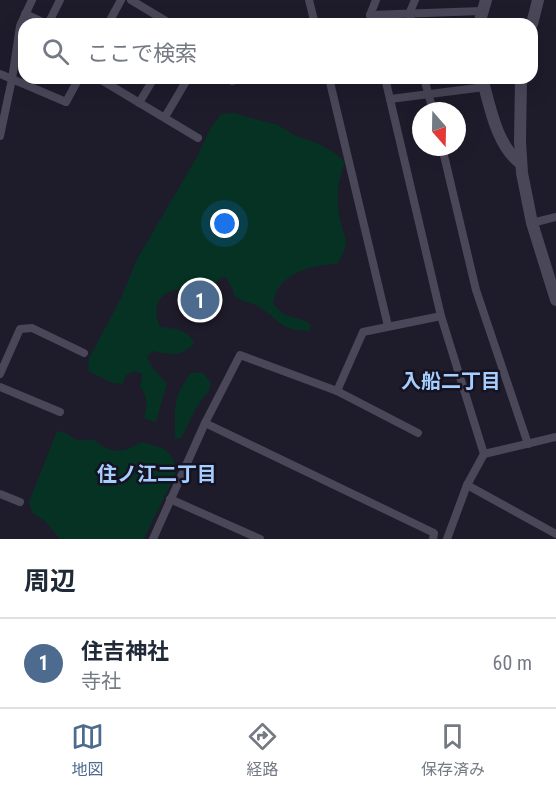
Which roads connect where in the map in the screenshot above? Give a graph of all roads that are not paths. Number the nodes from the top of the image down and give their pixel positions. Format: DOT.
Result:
graph roads {
  1 [pos="32,0"];
  2 [pos="60,0"];
  3 [pos="121,0"];
  4 [pos="131,0"];
  5 [pos="309,0"];
  6 [pos="376,0"];
  7 [pos="415,0"];
  8 [pos="538,0"];
  9 [pos="484,5"];
  10 [pos="25,14"];
  11 [pos="409,14"];
  12 [pos="24,18"];
  13 [pos="34,18"];
  14 [pos="50,18"];
  15 [pos="111,18"];
  16 [pos="161,18"];
  17 [pos="314,18"];
  18 [pos="372,18"];
  19 [pos="384,18"];
  20 [pos="410,18"];
  21 [pos="534,18"];
  22 [pos="18,36"];
  23 [pos="0,74"];
  24 [pos="12,79"];
  25 [pos="18,82"];
  26 [pos="24,84"];
  27 [pos="76,84"];
  28 [pos="108,84"];
  29 [pos="150,84"];
  30 [pos="184,84"];
  31 [pos="330,84"];
  32 [pos="386,84"];
  33 [pos="426,84"];
  34 [pos="479,84"];
  35 [pos="484,84"];
  36 [pos="521,84"];
  37 [pos="429,95"];
  38 [pos="390,99"];
  39 [pos="431,102"];
  40 [pos="139,103"];
  41 [pos="165,117"];
  42 [pos="0,136"];
  43 [pos="198,138"];
  44 [pos="444,156"];
  45 [pos="520,163"];
  46 [pos="556,217"];
  47 [pos="532,223"];
  48 [pos="556,300"];
  49 [pos="441,315"];
  50 [pos="388,326"];
  51 [pos="84,353"];
  52 [pos="0,374"];
  53 [pos="0,387"];
  54 [pos="337,391"];
  55 [pos="60,412"];
  56 [pos="205,423"];
  57 [pos="418,433"];
  58 [pos="556,437"];
  59 [pos="528,444"];
  60 [pos="484,454"];
  61 [pos="467,485"];
  62 [pos="0,494"];
  63 [pos="170,499"];
  64 [pos="20,502"];
  65 [pos="556,534"];
  66 [pos="153,539"];
  67 [pos="260,539"];
  68 [pos="433,539"];
  69 [pos="447,539"];
  1 -- 10 [label="street"];
  2 -- 14 [label="street"];
  3 -- 15 [label="street"];
  4 -- 16 [label="street"];
  5 -- 17 [label="street"];
  6 -- 18 [label="street"];
  7 -- 11 [label="street"];
  8 -- 21 [label="street"];
  9 -- 11 [label="street"];
  10 -- 12 [label="street"];
  10 -- 13 [label="street"];
  11 -- 19 [label="street"];
  11 -- 20 [label="street"];
  22 -- 24 [label="street"];
  23 -- 24 [label="street"];
  24 -- 25 [label="street"];
  24 -- 42 [label="street"];
  26 -- 27 [label="street"];
  28 -- 40 [label="street"];
  29 -- 40 [label="street"];
  30 -- 41 [label="street"];
  31 -- 50 [label="street"];
  32 -- 38 [label="street"];
  33 -- 37 [label="street"];
  34 -- 37 [label="street"];
  35 -- 45 [label="street"];
  36 -- 45 [label="street"];
  37 -- 38 [label="street"];
  37 -- 39 [label="street"];
  38 -- 49 [label="street"];
  40 -- 41 [label="street"];
  41 -- 43 [label="street"];
  44 -- 59 [label="street"];
  45 -- 47 [label="street"];
  46 -- 47 [label="street"];
  47 -- 48 [label="street"];
  49 -- 50 [label="street"];
  49 -- 60 [label="street"];
  50 -- 54 [label="street"];
  51 -- 52 [label="street"];
  53 -- 55 [label="street"];
  54 -- 56 [label="street"];
  54 -- 57 [label="street"];
  56 -- 63 [label="street"];
  56 -- 68 [label="street"];
  58 -- 59 [label="street"];
  59 -- 60 [label="street"];
  60 -- 61 [label="street"];
  61 -- 65 [label="street"];
  61 -- 69 [label="street"];
  62 -- 64 [label="street"];
  63 -- 66 [label="street"];
  63 -- 67 [label="street"];
}
